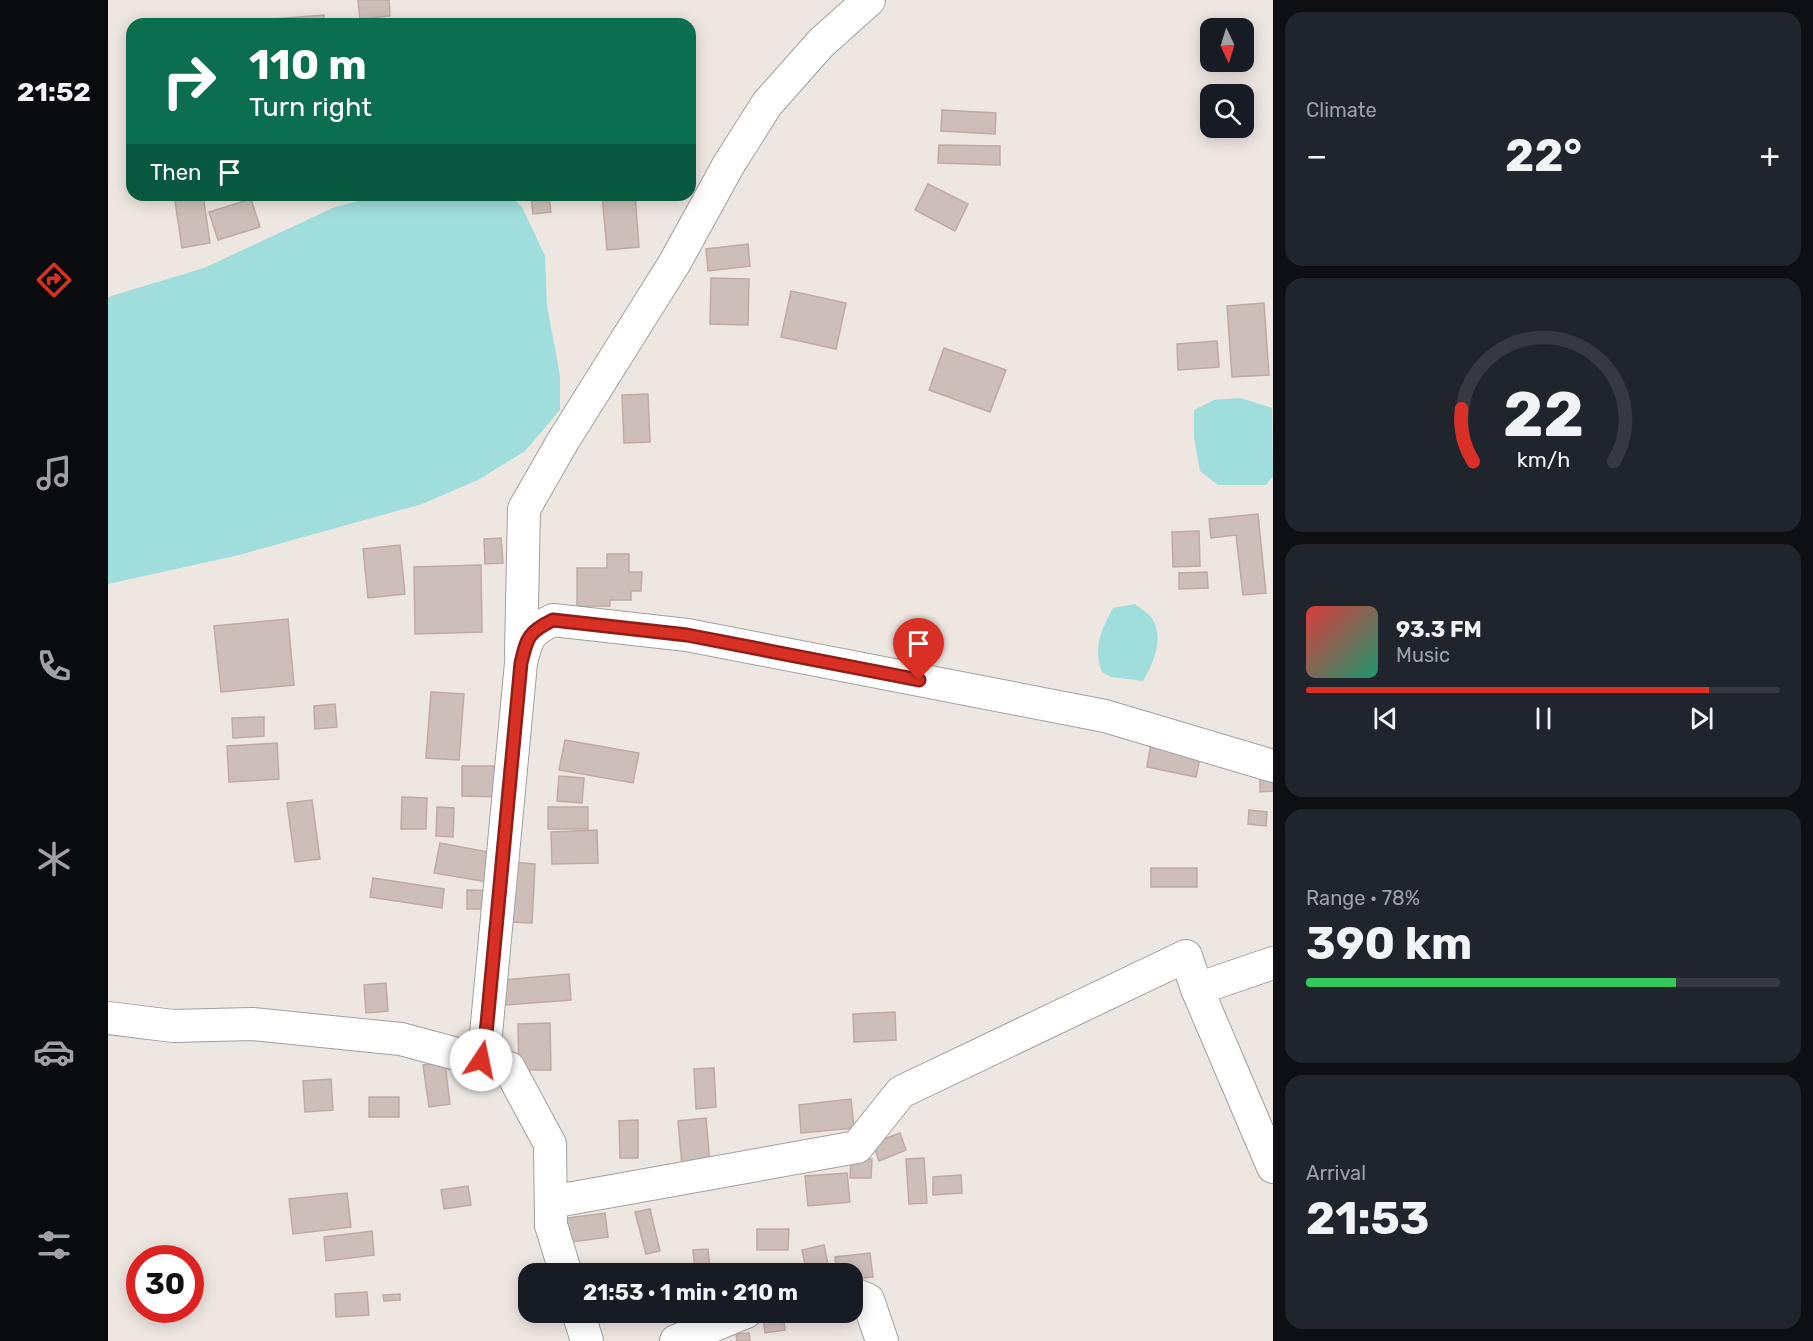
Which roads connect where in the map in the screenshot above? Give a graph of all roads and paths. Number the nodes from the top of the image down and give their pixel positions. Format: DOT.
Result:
graph roads {
  1 [pos="869,0"];
  2 [pos="521,663"];
  3 [pos="1273,766"];
  4 [pos="1273,963"];
  5 [pos="1197,989"];
  6 [pos="108,1018"];
  7 [pos="481,1060"];
  8 [pos="1273,1167"];
  9 [pos="551,1202"];
  10 [pos="562,1263"];
  11 [pos="863,1298"];
  12 [pos="581,1323"];
  13 [pos="719,1323"];
  14 [pos="586,1341"];
  15 [pos="676,1341"];
  16 [pos="882,1341"];
  1 -- 2 [label="street"];
  2 -- 3 [label="street"];
  2 -- 7 [label="street"];
  4 -- 5 [label="street"];
  5 -- 8 [label="street"];
  5 -- 9 [label="street"];
  6 -- 7 [label="street"];
  7 -- 9 [label="street"];
  9 -- 10 [label="street"];
  11 -- 16 [label="street"];
  12 -- 14 [label="street"];
  13 -- 15 [label="street"];
}
